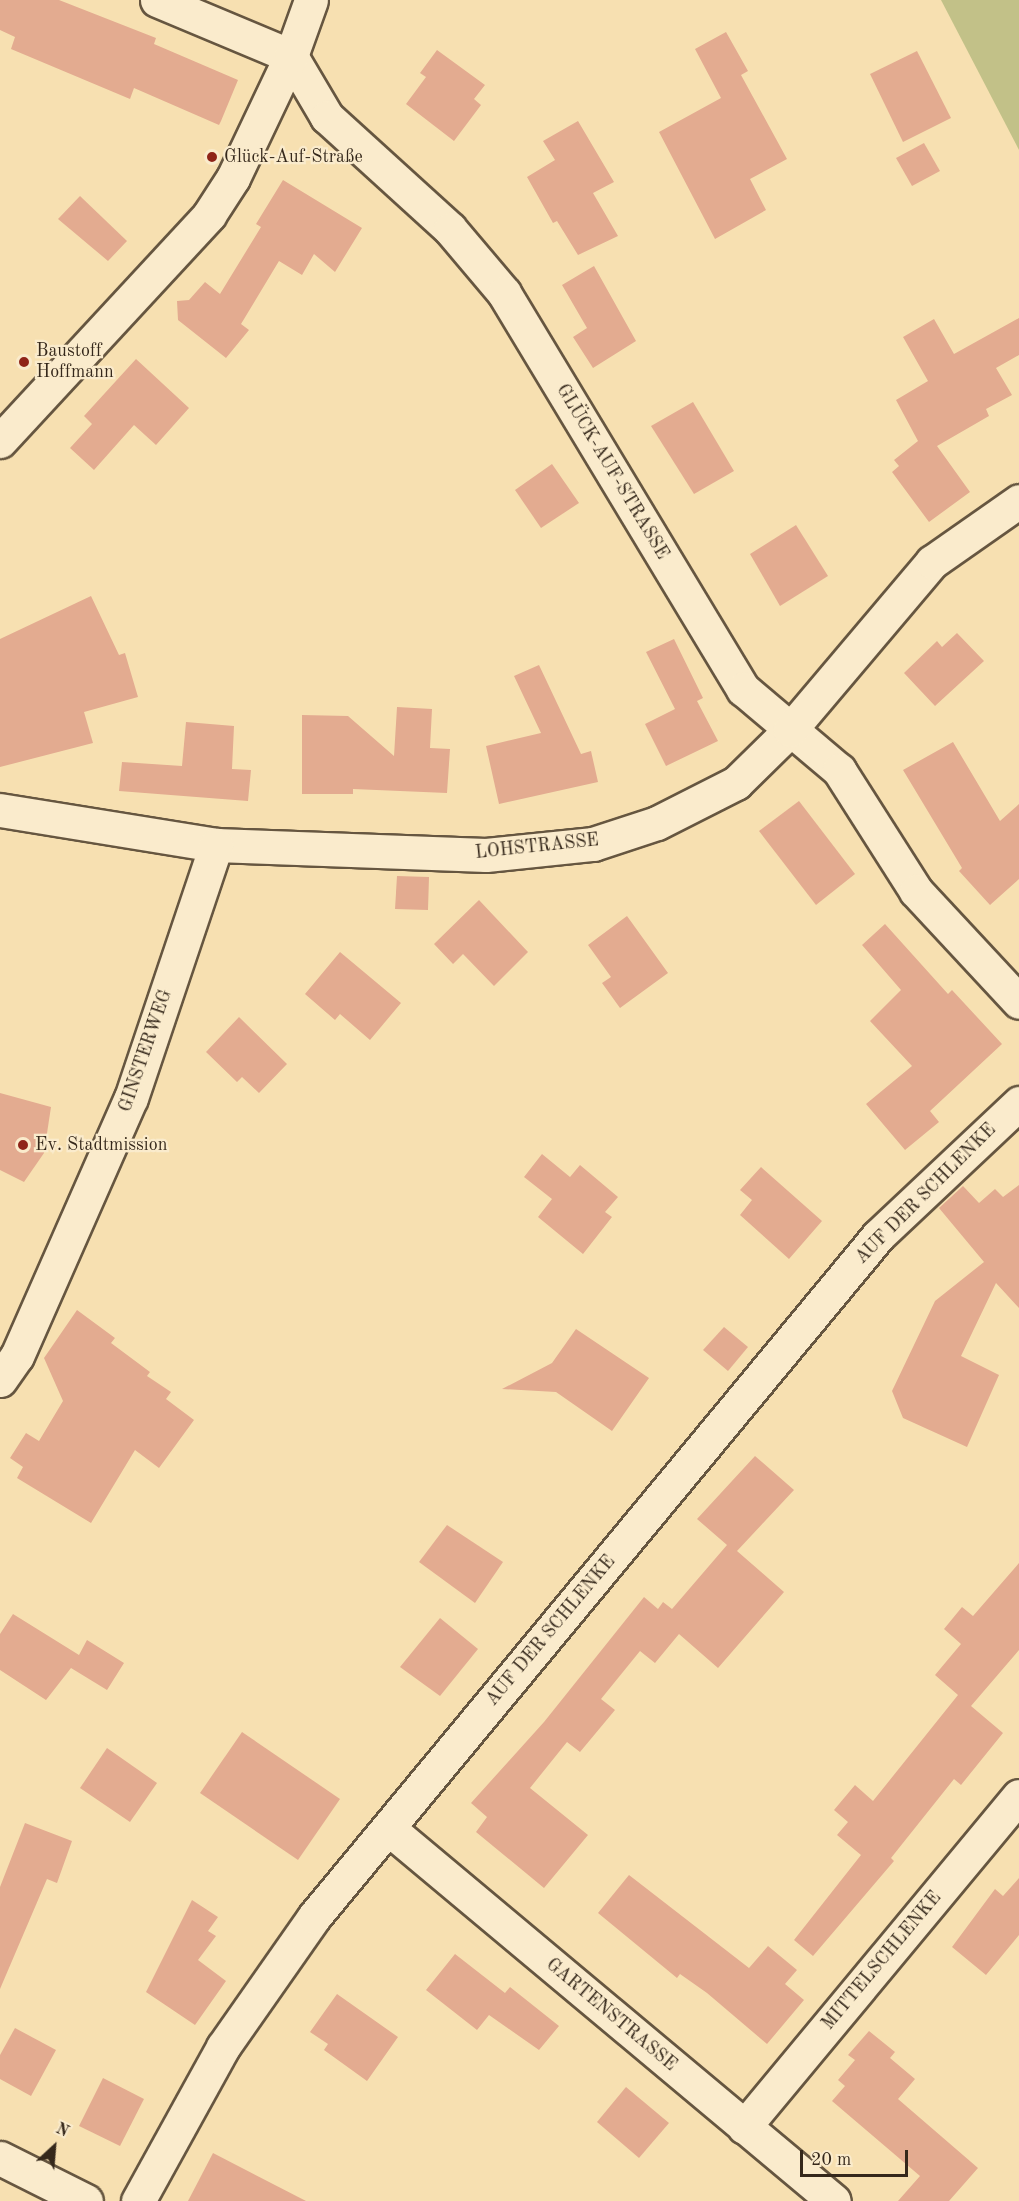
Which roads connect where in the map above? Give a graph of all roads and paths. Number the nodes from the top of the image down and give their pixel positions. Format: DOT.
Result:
graph roads {
  1 [pos="157,0"];
  2 [pos="311,0"];
  3 [pos="291,56"];
  4 [pos="0,441"];
  5 [pos="1019,501"];
  6 [pos="790,730"];
  7 [pos="0,810"];
  8 [pos="216,845"];
  9 [pos="1019,1002"];
  10 [pos="1019,1103"];
  11 [pos="0,1380"];
  12 [pos="1019,1796"];
  13 [pos="388,1828"];
  14 [pos="744,2127"];
  15 [pos="0,2158"];
  16 [pos="86,2201"];
  17 [pos="138,2201"];
  18 [pos="834,2201"];
  1 -- 3 [label="street"];
  2 -- 3 [label="street"];
  3 -- 4 [label="street"];
  3 -- 6 [label="street, GLÜCK-AUF-STRASSE"];
  5 -- 6 [label="street, LOHSTRASSE"];
  6 -- 8 [label="street, LOHSTRASSE"];
  6 -- 9 [label="street, GLÜCK-AUF-STRASSE"];
  7 -- 8 [label="street, LOHSTRASSE"];
  8 -- 11 [label="street, GINSTERWEG"];
  10 -- 13 [label="street, AUF DER SCHLENKE"];
  12 -- 14 [label="street, MITTELSCHLENKE"];
  13 -- 14 [label="street, GARTENSTRASSE"];
  13 -- 17 [label="street, AUF DER SCHLENKE"];
  14 -- 18 [label="street, GARTENSTRASSE"];
  15 -- 16 [label="street"];
}
